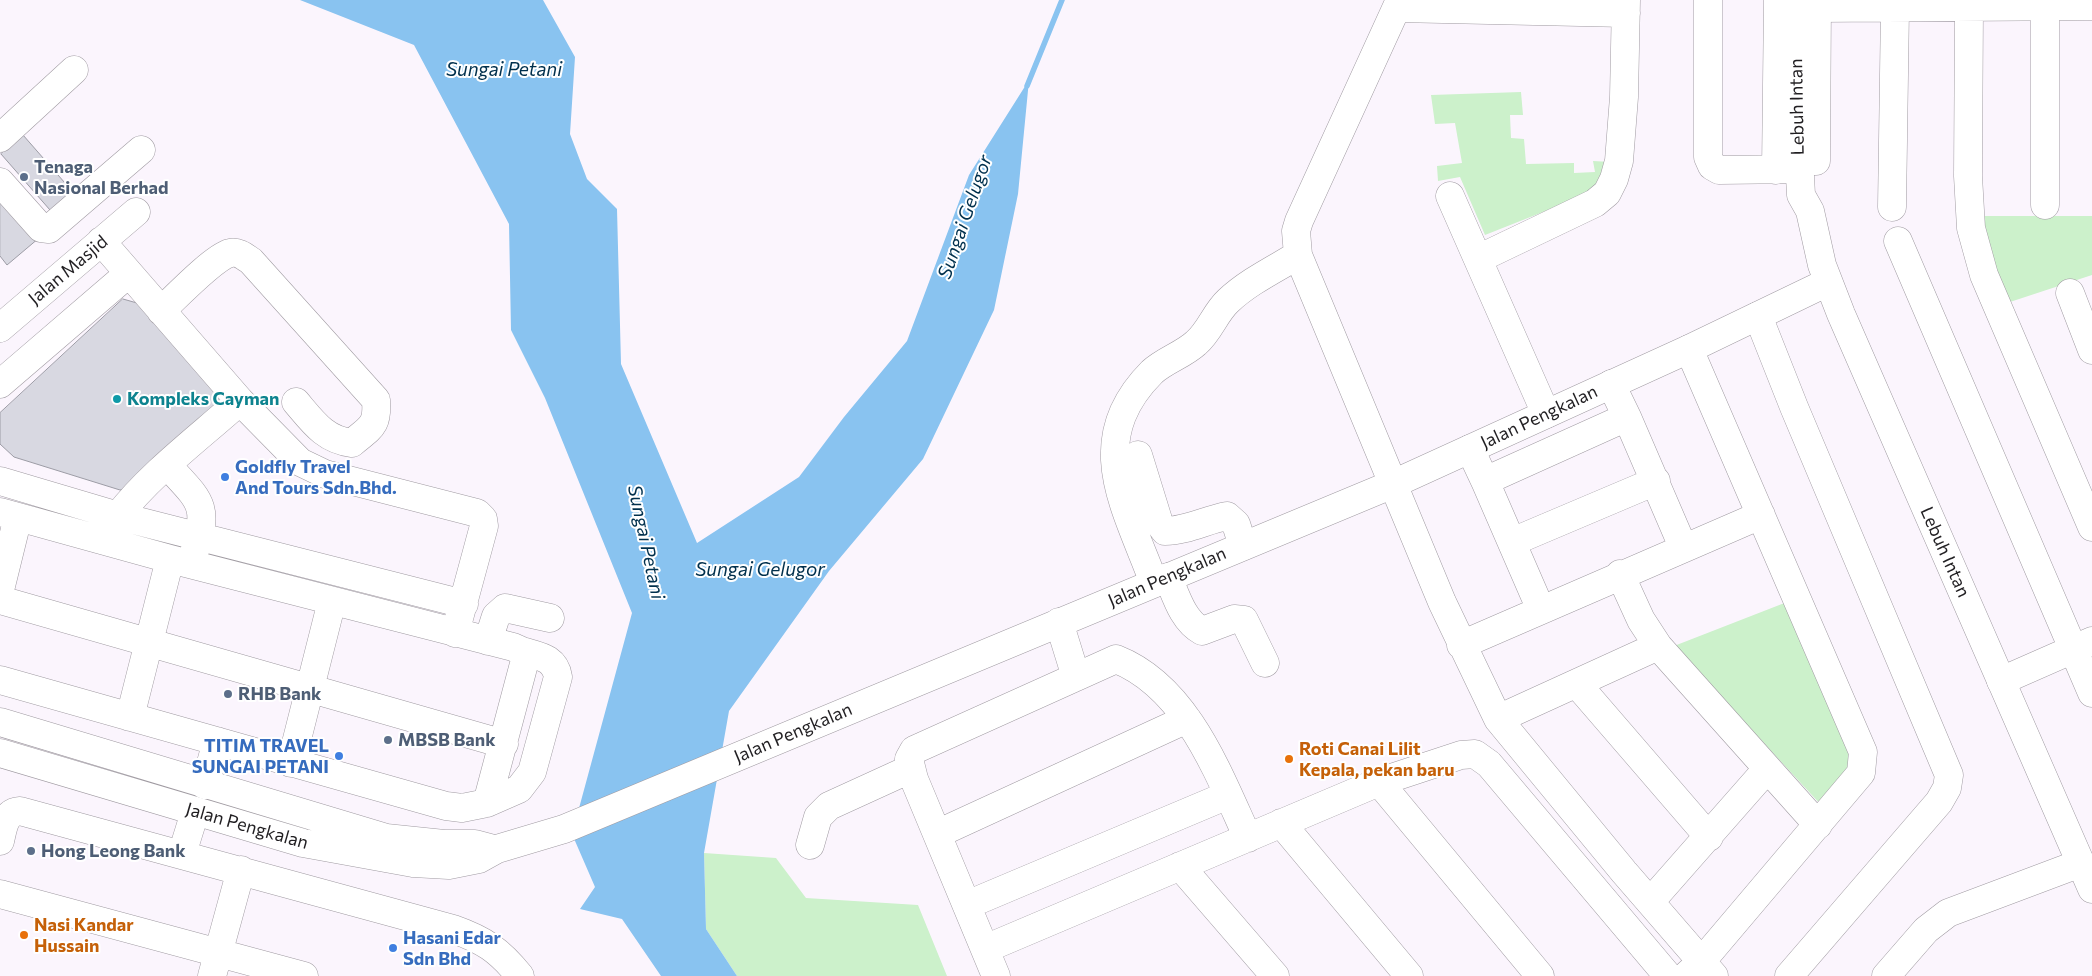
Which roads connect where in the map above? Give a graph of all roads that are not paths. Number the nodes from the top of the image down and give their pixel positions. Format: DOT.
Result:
graph roads {
  1 [pos="1708,0"];
  2 [pos="1778,0"];
  3 [pos="1810,3"];
  4 [pos="1399,4"];
  5 [pos="1976,5"];
  6 [pos="2045,6"];
  7 [pos="2092,6"];
  8 [pos="1626,7"];
  9 [pos="1895,8"];
  10 [pos="74,70"];
  11 [pos="0,138"];
  12 [pos="140,150"];
  13 [pos="1788,170"];
  14 [pos="0,182"];
  15 [pos="1450,196"];
  16 [pos="2045,205"];
  17 [pos="1892,207"];
  18 [pos="1810,211"];
  19 [pos="136,212"];
  20 [pos="101,241"];
  21 [pos="1898,241"];
  22 [pos="1298,255"];
  23 [pos="1478,259"];
  24 [pos="128,274"];
  25 [pos="1828,282"];
  26 [pos="2070,293"];
  27 [pos="161,311"];
  28 [pos="1758,316"];
  29 [pos="0,328"];
  30 [pos="1690,348"];
  31 [pos="2092,350"];
  32 [pos="0,384"];
  33 [pos="1611,384"];
  34 [pos="240,401"];
  35 [pos="296,402"];
  36 [pos="1546,414"];
  37 [pos="1627,417"];
  38 [pos="1470,449"];
  39 [pos="1138,455"];
  40 [pos="168,466"];
  41 [pos="0,481"];
  42 [pos="1485,481"];
  43 [pos="1656,481"];
  44 [pos="1393,484"];
  45 [pos="9,515"];
  46 [pos="1761,515"];
  47 [pos="118,516"];
  48 [pos="2092,527"];
  49 [pos="199,537"];
  50 [pos="1512,542"];
  51 [pos="1243,546"];
  52 [pos="1683,547"];
  53 [pos="180,562"];
  54 [pos="1620,574"];
  55 [pos="1161,580"];
  56 [pos="0,590"];
  57 [pos="0,600"];
  58 [pos="332,601"];
  59 [pos="464,604"];
  60 [pos="1542,610"];
  61 [pos="550,618"];
  62 [pos="1059,622"];
  63 [pos="456,633"];
  64 [pos="488,641"];
  65 [pos="149,642"];
  66 [pos="1461,645"];
  67 [pos="2083,645"];
  68 [pos="1658,646"];
  69 [pos="522,651"];
  70 [pos="1265,663"];
  71 [pos="1076,677"];
  72 [pos="0,680"];
  73 [pos="2001,681"];
  74 [pos="1577,684"];
  75 [pos="309,689"];
  76 [pos="2092,693"];
  77 [pos="130,717"];
  78 [pos="1187,719"];
  79 [pos="1498,720"];
  80 [pos="0,722"];
  81 [pos="217,741"];
  82 [pos="504,744"];
  83 [pos="0,752"];
  84 [pos="291,763"];
  85 [pos="910,769"];
  86 [pos="1767,769"];
  87 [pos="1379,782"];
  88 [pos="205,785"];
  89 [pos="1228,794"];
  90 [pos="487,803"];
  91 [pos="195,812"];
  92 [pos="1281,824"];
  93 [pos="1818,825"];
  94 [pos="936,834"];
  95 [pos="1709,837"];
  96 [pos="1248,838"];
  97 [pos="0,842"];
  98 [pos="810,845"];
  99 [pos="497,849"];
  100 [pos="182,854"];
  101 [pos="2080,863"];
  102 [pos="1180,866"];
  103 [pos="241,870"];
  104 [pos="2092,889"];
  105 [pos="0,894"];
  106 [pos="1650,902"];
  107 [pos="967,906"];
  108 [pos="985,950"];
  109 [pos="215,965"];
  110 [pos="1700,971"];
  111 [pos="511,972"];
  112 [pos="1658,972"];
  113 [pos="304,976"];
  114 [pos="996,976"];
  115 [pos="1275,976"];
  116 [pos="1409,976"];
  117 [pos="1540,976"];
  118 [pos="1789,976"];
  119 [pos="1886,976"];
  1 -- 13 [label="street"];
  2 -- 13 [label="street"];
  3 -- 9 [label="street"];
  3 -- 13 [label="street, Lebuh Intan"];
  3 -- 18 [label="street, Lebuh Intan"];
  4 -- 8 [label="street"];
  4 -- 22 [label="street"];
  5 -- 6 [label="street"];
  5 -- 9 [label="street"];
  5 -- 48 [label="street"];
  6 -- 7 [label="street"];
  6 -- 16 [label="street"];
  8 -- 23 [label="street"];
  9 -- 17 [label="street"];
  10 -- 11 [label="street"];
  12 -- 14 [label="street"];
  13 -- 18 [label="street, Lebuh Intan"];
  15 -- 23 [label="street"];
  18 -- 25 [label="street, Lebuh Intan"];
  19 -- 20 [label="street, Jalan Masjid"];
  20 -- 24 [label="street"];
  20 -- 29 [label="street, Jalan Masjid"];
  21 -- 67 [label="street"];
  22 -- 44 [label="street"];
  22 -- 55 [label="street"];
  23 -- 36 [label="street"];
  24 -- 27 [label="street"];
  24 -- 32 [label="street"];
  25 -- 28 [label="street, Jalan Pengkalan"];
  25 -- 73 [label="street, Lebuh Intan"];
  26 -- 31 [label="street"];
  27 -- 34 [label="street"];
  27 -- 35 [label="street"];
  28 -- 30 [label="street, Jalan Pengkalan"];
  28 -- 118 [label="street"];
  30 -- 33 [label="street, Jalan Pengkalan"];
  30 -- 46 [label="street"];
  33 -- 36 [label="street, Jalan Pengkalan"];
  33 -- 37 [label="street"];
  34 -- 40 [label="street"];
  34 -- 59 [label="street"];
  36 -- 38 [label="street, Jalan Pengkalan"];
  37 -- 42 [label="street"];
  37 -- 43 [label="street"];
  38 -- 42 [label="street"];
  38 -- 44 [label="street, Jalan Pengkalan"];
  39 -- 51 [label="street"];
  40 -- 47 [label="street"];
  40 -- 49 [label="street"];
  41 -- 47 [label="street"];
  42 -- 50 [label="street"];
  43 -- 50 [label="street"];
  43 -- 52 [label="street"];
  44 -- 51 [label="street, Jalan Pengkalan"];
  44 -- 66 [label="street"];
  45 -- 53 [label="street"];
  45 -- 56 [label="street"];
  46 -- 52 [label="street"];
  46 -- 93 [label="street"];
  47 -- 49 [label="street"];
  49 -- 53 [label="street"];
  49 -- 59 [label="street"];
  50 -- 60 [label="street"];
  51 -- 55 [label="street, Jalan Pengkalan"];
  52 -- 54 [label="street"];
  53 -- 58 [label="street"];
  53 -- 65 [label="street"];
  54 -- 60 [label="street"];
  54 -- 68 [label="street"];
  55 -- 62 [label="street, Jalan Pengkalan"];
  55 -- 70 [label="street"];
  57 -- 65 [label="street"];
  58 -- 63 [label="street"];
  58 -- 75 [label="street"];
  59 -- 63 [label="street"];
  60 -- 66 [label="street"];
  61 -- 64 [label="street"];
  62 -- 71 [label="street"];
  62 -- 99 [label="street, Jalan Pengkalan"];
  63 -- 64 [label="street"];
  64 -- 69 [label="street"];
  65 -- 75 [label="street"];
  65 -- 77 [label="street"];
  66 -- 79 [label="street"];
  67 -- 73 [label="street"];
  67 -- 76 [label="street"];
  68 -- 74 [label="street"];
  68 -- 86 [label="street"];
  69 -- 82 [label="street"];
  69 -- 90 [label="street"];
  71 -- 78 [label="street"];
  71 -- 85 [label="street"];
  72 -- 77 [label="street"];
  73 -- 101 [label="street, Lebuh Intan"];
  74 -- 79 [label="street"];
  74 -- 95 [label="street"];
  75 -- 82 [label="street"];
  75 -- 84 [label="street"];
  77 -- 81 [label="street"];
  78 -- 89 [label="street"];
  78 -- 94 [label="street"];
  79 -- 106 [label="street"];
  80 -- 88 [label="street, Jalan Pengkalan"];
  81 -- 84 [label="street"];
  81 -- 88 [label="street"];
  82 -- 90 [label="street"];
  83 -- 91 [label="street, Jalan Pengkalan"];
  84 -- 90 [label="street"];
  85 -- 94 [label="street"];
  85 -- 98 [label="street"];
  86 -- 93 [label="street"];
  86 -- 95 [label="street"];
  87 -- 92 [label="street"];
  87 -- 112 [label="street"];
  87 -- 117 [label="street"];
  88 -- 99 [label="street, Jalan Pengkalan"];
  89 -- 96 [label="street"];
  89 -- 107 [label="street"];
  91 -- 99 [label="street, Jalan Pengkalan"];
  91 -- 100 [label="street"];
  92 -- 96 [label="street"];
  92 -- 116 [label="street"];
  93 -- 110 [label="street"];
  94 -- 107 [label="street"];
  95 -- 106 [label="street"];
  96 -- 102 [label="street"];
  97 -- 100 [label="street"];
  100 -- 103 [label="street"];
  101 -- 104 [label="street, Lebuh Intan"];
  101 -- 119 [label="street"];
  102 -- 108 [label="street"];
  102 -- 115 [label="street"];
  103 -- 109 [label="street"];
  103 -- 111 [label="street"];
  105 -- 109 [label="street"];
  106 -- 110 [label="street"];
  107 -- 108 [label="street"];
  108 -- 114 [label="street"];
  109 -- 113 [label="street"];
}
